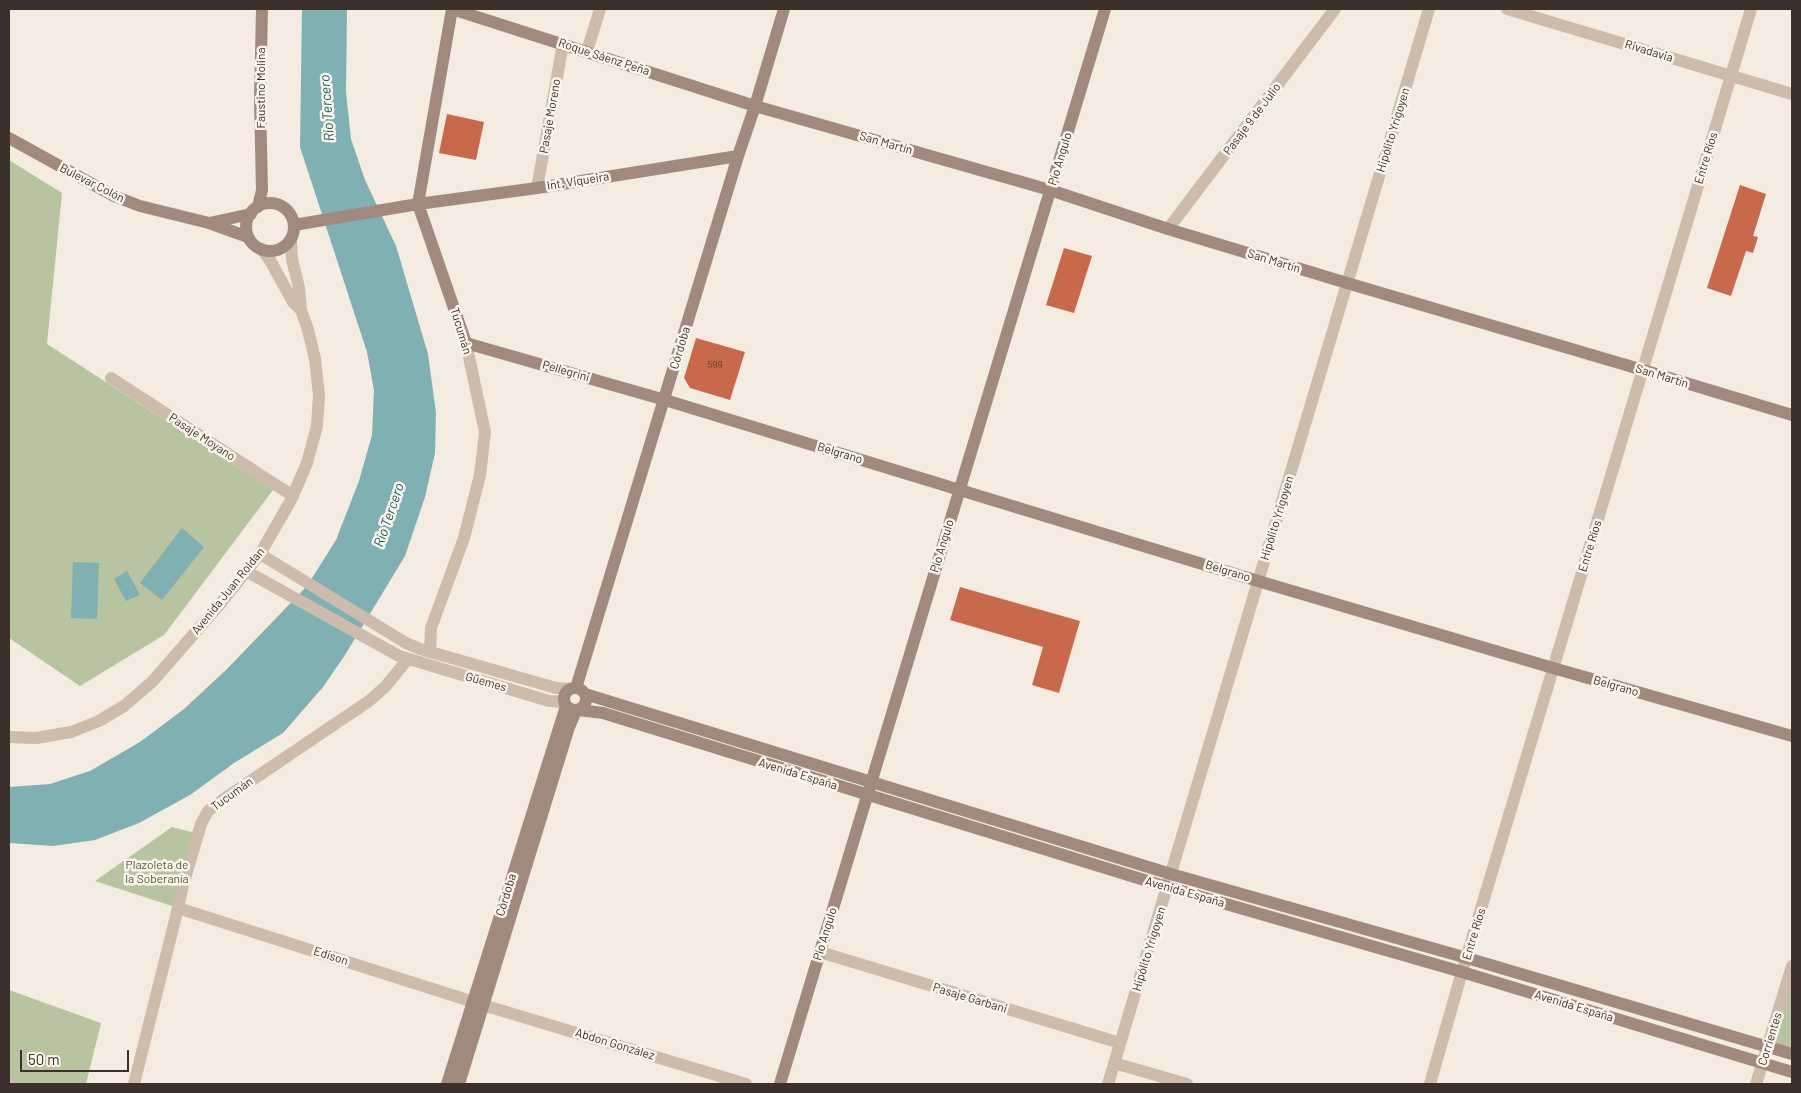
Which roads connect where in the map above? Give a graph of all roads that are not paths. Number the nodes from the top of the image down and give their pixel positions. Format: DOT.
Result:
graph roads {
  1 [pos="262,9"];
  2 [pos="452,9"];
  3 [pos="600,9"];
  4 [pos="784,9"];
  5 [pos="1105,9"];
  6 [pos="1335,9"];
  7 [pos="1429,9"];
  8 [pos="1507,9"];
  9 [pos="1751,9"];
  10 [pos="562,44"];
  11 [pos="587,51"];
  12 [pos="1731,76"];
  13 [pos="1792,94"];
  14 [pos="756,106"];
  15 [pos="9,138"];
  16 [pos="738,156"];
  17 [pos="262,166"];
  18 [pos="537,188"];
  19 [pos="1050,190"];
  20 [pos="271,204"];
  21 [pos="418,204"];
  22 [pos="254,210"];
  23 [pos="210,223"];
  24 [pos="294,225"];
  25 [pos="1168,229"];
  26 [pos="248,237"];
  27 [pos="291,239"];
  28 [pos="262,249"];
  29 [pos="1347,283"];
  30 [pos="300,310"];
  31 [pos="466,343"];
  32 [pos="1643,370"];
  33 [pos="111,378"];
  34 [pos="665,400"];
  35 [pos="1792,416"];
  36 [pos="960,490"];
  37 [pos="293,496"];
  38 [pos="260,554"];
  39 [pos="246,570"];
  40 [pos="1258,580"];
  41 [pos="425,650"];
  42 [pos="408,660"];
  43 [pos="1553,668"];
  44 [pos="577,690"];
  45 [pos="571,707"];
  46 [pos="1792,736"];
  47 [pos="9,737"];
  48 [pos="871,782"];
  49 [pos="867,796"];
  50 [pos="1171,874"];
  51 [pos="1167,888"];
  52 [pos="178,908"];
  53 [pos="820,952"];
  54 [pos="1467,958"];
  55 [pos="1792,966"];
  56 [pos="1462,972"];
  57 [pos="478,1003"];
  58 [pos="1120,1043"];
  59 [pos="1768,1046"];
  60 [pos="1792,1054"];
  61 [pos="1762,1062"];
  62 [pos="1114,1063"];
  63 [pos="1792,1072"];
  64 [pos="134,1084"];
  65 [pos="447,1084"];
  66 [pos="459,1084"];
  67 [pos="746,1084"];
  68 [pos="780,1084"];
  69 [pos="1108,1084"];
  70 [pos="1187,1084"];
  71 [pos="1430,1084"];
  72 [pos="1756,1084"];
  1 -- 17 [label="street, Faustino Molina"];
  2 -- 10 [label="street, Roque Sáenz Peña"];
  2 -- 21 [label="street, Tucumán"];
  3 -- 11 [label="street"];
  4 -- 14 [label="street, Córdoba"];
  5 -- 19 [label="street, Pío Angulo"];
  6 -- 25 [label="street, Pasaje 9 de Julio"];
  7 -- 29 [label="street, Hipólito Yrigoyen"];
  8 -- 12 [label="street, Rivadavia"];
  9 -- 12 [label="street, Entre Ríos"];
  10 -- 11 [label="street, Roque Sáenz Peña"];
  10 -- 18 [label="street, Pasaje Moreno"];
  11 -- 14 [label="street, Roque Sáenz Peña"];
  12 -- 13 [label="street, Rivadavia"];
  12 -- 32 [label="street, Entre Ríos"];
  14 -- 16 [label="street, Córdoba"];
  14 -- 19 [label="street, San Martín"];
  15 -- 23 [label="street, Bulevar Colón"];
  16 -- 18 [label="street, Int. Viqueira"];
  16 -- 34 [label="street, Córdoba"];
  17 -- 20 [label="street, Faustino Molina"];
  17 -- 22 [label="street, Faustino Molina"];
  18 -- 21 [label="street, Int. Viqueira"];
  19 -- 25 [label="street, San Martín"];
  19 -- 36 [label="street, Pío Angulo"];
  20 -- 22 [label="street"];
  20 -- 24 [label="street"];
  21 -- 24 [label="street, Int. Viqueira"];
  21 -- 31 [label="street, Tucumán"];
  22 -- 23 [label="street, Bulevar Colón"];
  22 -- 26 [label="street"];
  23 -- 26 [label="street, Bulevar Colón"];
  24 -- 27 [label="street"];
  25 -- 29 [label="street, San Martín"];
  26 -- 28 [label="street"];
  27 -- 28 [label="street"];
  27 -- 30 [label="street, Avenida Juan Roldan"];
  28 -- 30 [label="street, Avenida Juan Roldan"];
  29 -- 32 [label="street, San Martín"];
  29 -- 40 [label="street, Hipólito Yrigoyen"];
  30 -- 37 [label="street, Avenida Juan Roldan"];
  31 -- 34 [label="street, Pellegrini"];
  31 -- 41 [label="street, Tucumán"];
  32 -- 35 [label="street, San Martín"];
  32 -- 43 [label="street, Entre Ríos"];
  33 -- 37 [label="street, Pasaje Moyano"];
  34 -- 36 [label="street, Belgrano"];
  34 -- 44 [label="street, Córdoba"];
  36 -- 40 [label="street, Belgrano"];
  36 -- 48 [label="street, Pío Angulo"];
  37 -- 38 [label="street, Avenida Juan Roldan"];
  38 -- 39 [label="street, Avenida Juan Roldan"];
  38 -- 41 [label="street, Güemes"];
  39 -- 42 [label="street, Güemes"];
  39 -- 47 [label="street, Avenida Juan Roldan"];
  40 -- 43 [label="street, Belgrano"];
  40 -- 50 [label="street, Hipólito Yrigoyen"];
  41 -- 44 [label="street, Güemes"];
  42 -- 45 [label="street, Güemes"];
  42 -- 52 [label="street, Tucumán"];
  43 -- 46 [label="street, Belgrano"];
  43 -- 54 [label="street, Entre Ríos"];
  44 -- 45 [label="street"];
  44 -- 45 [label="street"];
  44 -- 48 [label="street, Avenida España"];
  45 -- 49 [label="street, Avenida España"];
  45 -- 57 [label="street, Córdoba"];
  48 -- 49 [label="street, Pío Angulo"];
  48 -- 50 [label="street, Avenida España"];
  49 -- 51 [label="street, Avenida España"];
  49 -- 53 [label="street, Pío Angulo"];
  50 -- 51 [label="street, Hipólito Yrigoyen"];
  50 -- 54 [label="street, Avenida España"];
  51 -- 56 [label="street, Avenida España"];
  51 -- 58 [label="street, Hipólito Yrigoyen"];
  52 -- 57 [label="street, Edison"];
  52 -- 64 [label="street, Tucumán"];
  53 -- 58 [label="street, Pasaje Garbani"];
  53 -- 68 [label="street, Pío Angulo"];
  54 -- 56 [label="street, Entre Ríos"];
  54 -- 59 [label="street, Avenida España"];
  55 -- 59 [label="street, Corrientes"];
  56 -- 61 [label="street, Avenida España"];
  56 -- 71 [label="street, Entre Ríos"];
  57 -- 65 [label="street, Córdoba"];
  57 -- 66 [label="street, Córdoba"];
  57 -- 67 [label="street, Abdon González"];
  58 -- 62 [label="street, Hipólito Yrigoyen"];
  59 -- 60 [label="street, Avenida España"];
  59 -- 61 [label="street, Corrientes"];
  61 -- 63 [label="street, Avenida España"];
  61 -- 72 [label="street, Corrientes"];
  62 -- 69 [label="street, Hipólito Yrigoyen"];
  62 -- 70 [label="street"];
}
